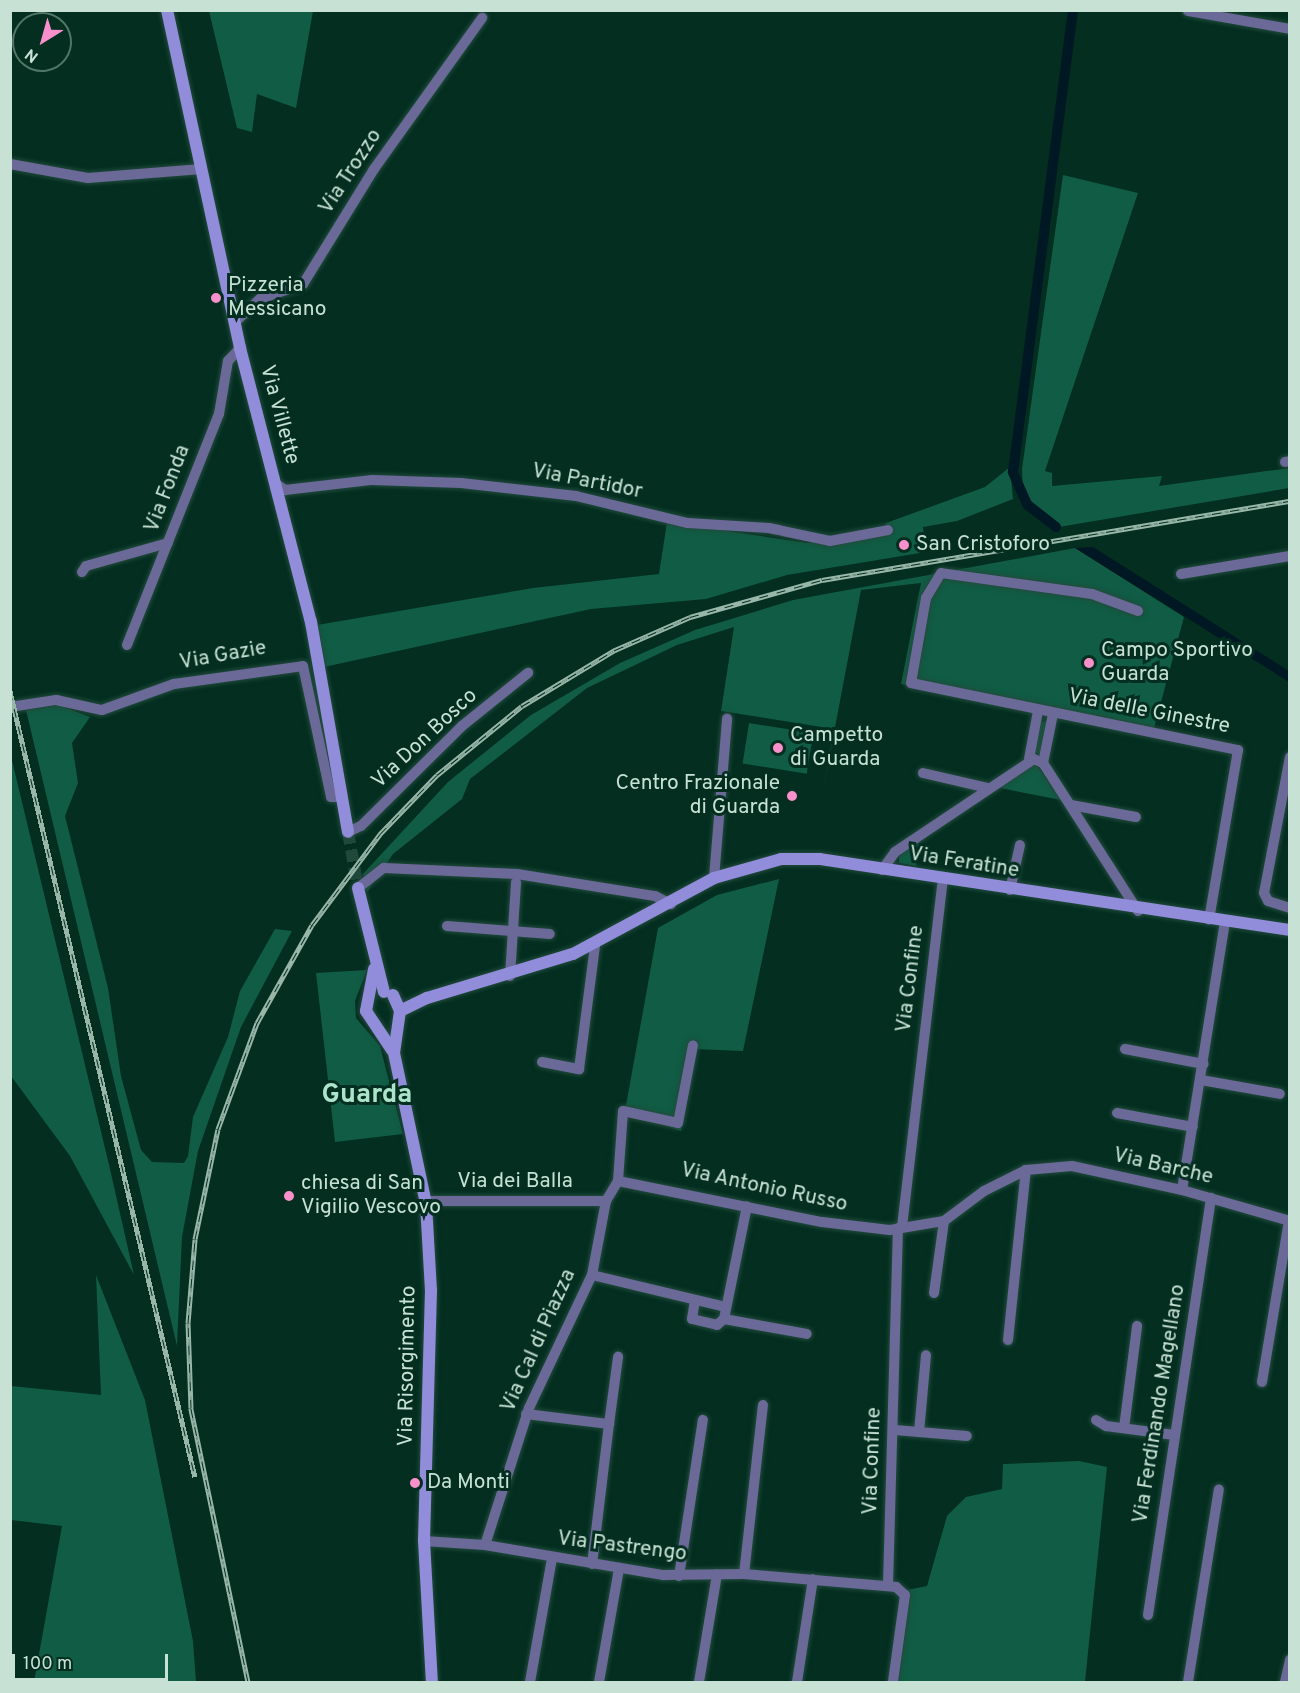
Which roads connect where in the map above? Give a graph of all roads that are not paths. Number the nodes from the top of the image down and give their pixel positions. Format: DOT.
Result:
graph roads {
  1 [pos="167,10"];
  2 [pos="1188,11"];
  3 [pos="482,18"];
  4 [pos="1290,29"];
  5 [pos="10,164"];
  6 [pos="202,169"];
  7 [pos="235,322"];
  8 [pos="240,348"];
  9 [pos="278,485"];
  10 [pos="888,530"];
  11 [pos="168,543"];
  12 [pos="1290,556"];
  13 [pos="82,572"];
  14 [pos="1181,574"];
  15 [pos="1138,611"];
  16 [pos="128,645"];
  17 [pos="528,673"];
  18 [pos="10,707"];
  19 [pos="1038,711"];
  20 [pos="1053,714"];
  21 [pos="727,719"];
  22 [pos="1290,757"];
  23 [pos="1029,759"];
  24 [pos="1043,763"];
  25 [pos="923,773"];
  26 [pos="988,788"];
  27 [pos="341,797"];
  28 [pos="1071,805"];
  29 [pos="1136,817"];
  30 [pos="348,832"];
  31 [pos="1020,845"];
  32 [pos="882,870"];
  33 [pos="714,878"];
  34 [pos="943,879"];
  35 [pos="516,882"];
  36 [pos="358,888"];
  37 [pos="1010,890"];
  38 [pos="670,904"];
  39 [pos="1290,908"];
  40 [pos="1138,911"];
  41 [pos="1209,920"];
  42 [pos="1225,922"];
  43 [pos="447,926"];
  44 [pos="1290,930"];
  45 [pos="513,931"];
  46 [pos="550,934"];
  47 [pos="595,945"];
  48 [pos="374,965"];
  49 [pos="510,976"];
  50 [pos="389,993"];
  51 [pos="427,998"];
  52 [pos="368,1000"];
  53 [pos="398,1015"];
  54 [pos="373,1023"];
  55 [pos="693,1045"];
  56 [pos="1125,1050"];
  57 [pos="394,1053"];
  58 [pos="542,1062"];
  59 [pos="1204,1064"];
  60 [pos="1201,1080"];
  61 [pos="1280,1094"];
  62 [pos="1117,1113"];
  63 [pos="1193,1127"];
  64 [pos="1026,1170"];
  65 [pos="618,1181"];
  66 [pos="1182,1190"];
  67 [pos="1211,1198"];
  68 [pos="425,1201"];
  69 [pos="606,1201"];
  70 [pos="747,1206"];
  71 [pos="944,1221"];
  72 [pos="1289,1221"];
  73 [pos="900,1227"];
  74 [pos="592,1275"];
  75 [pos="934,1293"];
  76 [pos="695,1300"];
  77 [pos="726,1306"];
  78 [pos="724,1320"];
  79 [pos="1137,1326"];
  80 [pos="807,1334"];
  81 [pos="1008,1340"];
  82 [pos="926,1355"];
  83 [pos="618,1357"];
  84 [pos="1262,1382"];
  85 [pos="762,1405"];
  86 [pos="526,1414"];
  87 [pos="703,1420"];
  88 [pos="1096,1420"];
  89 [pos="609,1424"];
  90 [pos="1124,1428"];
  91 [pos="895,1430"];
  92 [pos="919,1432"];
  93 [pos="1174,1435"];
  94 [pos="967,1436"];
  95 [pos="1219,1489"];
  96 [pos="424,1541"];
  97 [pos="485,1545"];
  98 [pos="552,1558"];
  99 [pos="592,1564"];
  100 [pos="619,1568"];
  101 [pos="717,1574"];
  102 [pos="744,1575"];
  103 [pos="679,1576"];
  104 [pos="813,1579"];
  105 [pos="888,1586"];
  106 [pos="1148,1615"];
  107 [pos="1290,1660"];
  108 [pos="432,1683"];
  109 [pos="530,1683"];
  110 [pos="599,1683"];
  111 [pos="699,1683"];
  112 [pos="797,1683"];
  113 [pos="893,1683"];
  114 [pos="1188,1683"];
  115 [pos="1285,1683"];
  1 -- 6 [label="street, Via Villette"];
  2 -- 4 [label="street"];
  3 -- 7 [label="street, Via Trozzo"];
  5 -- 6 [label="street"];
  6 -- 7 [label="street, Via Villette"];
  7 -- 8 [label="street, Via Villette"];
  8 -- 9 [label="street, Via Villette"];
  8 -- 11 [label="street, Via Fonda"];
  9 -- 10 [label="street, Via Partidor"];
  9 -- 27 [label="street, Via Villette"];
  11 -- 13 [label="street"];
  11 -- 16 [label="street, Via Fonda"];
  12 -- 14 [label="street"];
  15 -- 19 [label="street, Via delle Ginestre"];
  17 -- 30 [label="street, Via Don Bosco"];
  18 -- 27 [label="street, Via Gazie"];
  19 -- 20 [label="street, Via delle Ginestre"];
  19 -- 23 [label="street, Via delle Ginestre"];
  20 -- 24 [label="street, Via delle Ginestre"];
  20 -- 41 [label="street, Via delle Ginestre"];
  21 -- 33 [label="street"];
  22 -- 39 [label="street"];
  23 -- 24 [label="street"];
  23 -- 26 [label="street"];
  24 -- 28 [label="street"];
  25 -- 26 [label="street"];
  26 -- 32 [label="street"];
  27 -- 30 [label="street, Via Villette"];
  28 -- 29 [label="street"];
  28 -- 40 [label="street"];
  31 -- 37 [label="street"];
  32 -- 33 [label="street, Via Feratine"];
  32 -- 34 [label="street, Via Feratine"];
  33 -- 38 [label="street, Via Feratine"];
  34 -- 37 [label="street, Via Feratine"];
  34 -- 73 [label="street, Via Confine"];
  35 -- 45 [label="street"];
  36 -- 38 [label="street"];
  36 -- 48 [label="street, Via Risorgimento"];
  37 -- 40 [label="street, Via Feratine"];
  38 -- 47 [label="street, Via Feratine"];
  40 -- 41 [label="street, Via Feratine"];
  41 -- 42 [label="street, Via Feratine"];
  42 -- 44 [label="street, Via Feratine"];
  42 -- 59 [label="street"];
  43 -- 45 [label="street"];
  45 -- 46 [label="street"];
  45 -- 49 [label="street"];
  47 -- 49 [label="street, Via Feratine"];
  47 -- 58 [label="street"];
  48 -- 50 [label="street, Via Risorgimento"];
  48 -- 52 [label="street, Via Risorgimento"];
  49 -- 51 [label="street, Via Feratine"];
  50 -- 51 [label="street, Via Feratine"];
  50 -- 52 [label="street"];
  50 -- 53 [label="street, Via Risorgimento"];
  51 -- 53 [label="street, Via Feratine"];
  52 -- 54 [label="street, Via Risorgimento"];
  53 -- 54 [label="street"];
  53 -- 57 [label="street, Via Risorgimento"];
  54 -- 57 [label="street, Via Risorgimento"];
  55 -- 65 [label="street, Via Cal di Piazza"];
  56 -- 59 [label="street"];
  57 -- 68 [label="street, Via Risorgimento"];
  59 -- 60 [label="street"];
  60 -- 61 [label="street"];
  60 -- 63 [label="street"];
  62 -- 63 [label="street"];
  63 -- 66 [label="street"];
  64 -- 66 [label="street, Via Barche"];
  64 -- 71 [label="street, Via Barche"];
  64 -- 81 [label="street"];
  65 -- 69 [label="street, Via Cal di Piazza"];
  65 -- 70 [label="street, Via Antonio Russo"];
  66 -- 67 [label="street, Via Barche"];
  67 -- 72 [label="street, Via Barche"];
  67 -- 93 [label="street, Via Ferdinando Magellano"];
  68 -- 69 [label="street, Via dei Balla"];
  68 -- 96 [label="street, Via Risorgimento"];
  69 -- 74 [label="street, Via Cal di Piazza"];
  70 -- 73 [label="street, Via Antonio Russo"];
  70 -- 77 [label="street"];
  71 -- 73 [label="street, Via Barche"];
  71 -- 75 [label="street"];
  72 -- 84 [label="street"];
  73 -- 91 [label="street, Via Confine"];
  74 -- 76 [label="street"];
  74 -- 86 [label="street, Via Cal di Piazza"];
  76 -- 77 [label="street"];
  76 -- 78 [label="street"];
  77 -- 78 [label="street"];
  78 -- 80 [label="street"];
  79 -- 90 [label="street"];
  82 -- 92 [label="street"];
  83 -- 89 [label="street"];
  85 -- 102 [label="street"];
  86 -- 89 [label="street"];
  86 -- 97 [label="street, Via Cal di Piazza"];
  87 -- 103 [label="street"];
  88 -- 90 [label="street"];
  89 -- 99 [label="street"];
  90 -- 93 [label="street"];
  91 -- 92 [label="street"];
  91 -- 105 [label="street, Via Confine"];
  92 -- 94 [label="street"];
  93 -- 106 [label="street, Via Ferdinando Magellano"];
  95 -- 114 [label="street"];
  96 -- 97 [label="street, Via Pastrengo"];
  96 -- 108 [label="street, Via Risorgimento"];
  97 -- 98 [label="street, Via Pastrengo"];
  98 -- 99 [label="street, Via Pastrengo"];
  98 -- 109 [label="street"];
  99 -- 100 [label="street, Via Pastrengo"];
  100 -- 103 [label="street, Via Pastrengo"];
  100 -- 110 [label="street"];
  101 -- 102 [label="street, Via Pastrengo"];
  101 -- 103 [label="street, Via Pastrengo"];
  101 -- 111 [label="street"];
  102 -- 104 [label="street, Via Pastrengo"];
  104 -- 105 [label="street, Via Pastrengo"];
  104 -- 112 [label="street"];
  105 -- 113 [label="street"];
  107 -- 115 [label="street"];
}
